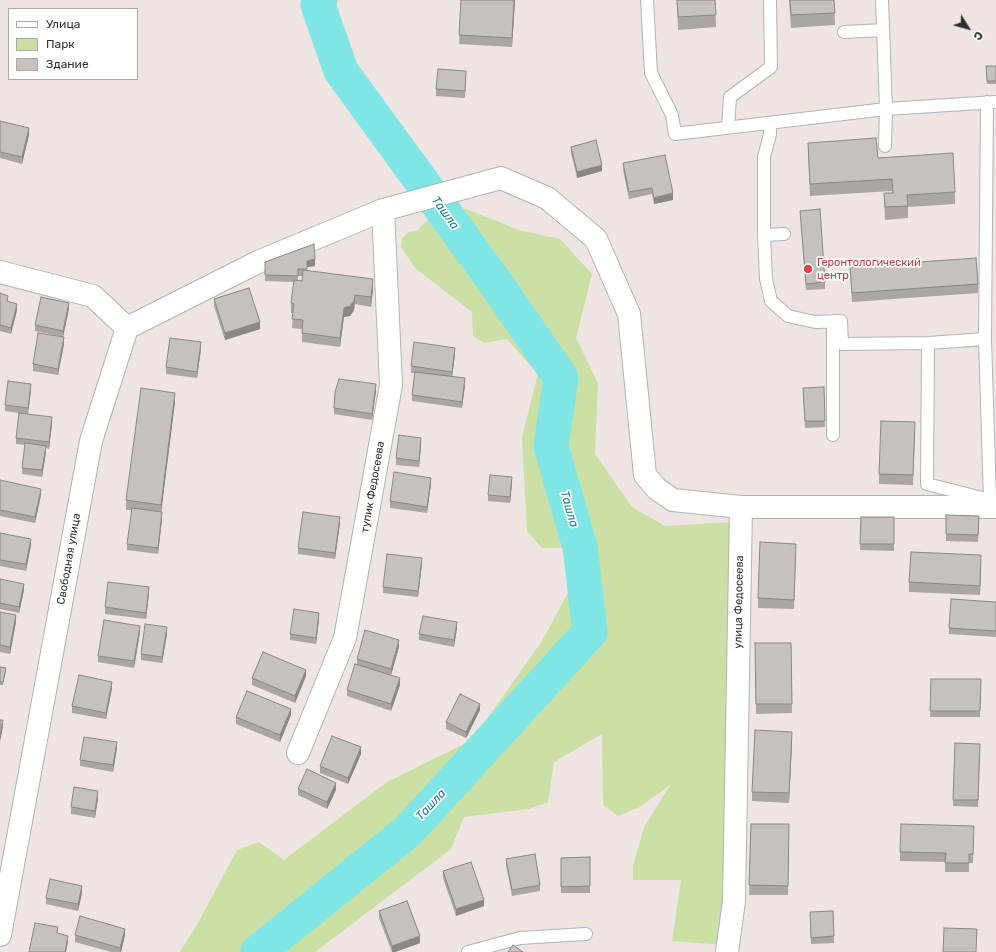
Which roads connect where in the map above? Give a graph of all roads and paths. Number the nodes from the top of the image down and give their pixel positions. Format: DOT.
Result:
graph roads {
  1 [pos="647,0"];
  2 [pos="770,0"];
  3 [pos="882,0"];
  4 [pos="883,30"];
  5 [pos="844,32"];
  6 [pos="992,102"];
  7 [pos="886,109"];
  8 [pos="770,122"];
  9 [pos="728,128"];
  10 [pos="886,146"];
  11 [pos="383,210"];
  12 [pos="784,234"];
  13 [pos="764,235"];
  14 [pos="0,272"];
  15 [pos="833,321"];
  16 [pos="127,328"];
  17 [pos="985,339"];
  18 [pos="928,343"];
  19 [pos="834,435"];
  20 [pos="741,507"];
  21 [pos="996,507"];
  22 [pos="298,753"];
  23 [pos="586,934"];
  24 [pos="0,935"];
  25 [pos="468,952"];
  26 [pos="727,952"];
  1 -- 9 [label="lane"];
  2 -- 9 [label="lane"];
  3 -- 4 [label="lane"];
  4 -- 5 [label="lane"];
  4 -- 7 [label="lane"];
  6 -- 7 [label="lane"];
  6 -- 17 [label="lane"];
  7 -- 8 [label="lane"];
  7 -- 10 [label="lane"];
  8 -- 9 [label="lane"];
  8 -- 13 [label="lane"];
  11 -- 16 [label="street"];
  11 -- 20 [label="street"];
  11 -- 22 [label="street, тупик Федосеева"];
  12 -- 13 [label="lane"];
  13 -- 15 [label="lane"];
  14 -- 16 [label="street"];
  15 -- 18 [label="lane"];
  15 -- 19 [label="lane"];
  16 -- 24 [label="street, Свободная улица"];
  17 -- 18 [label="lane"];
  17 -- 18 [label="lane"];
  20 -- 21 [label="street"];
  20 -- 26 [label="street, улица Федосеева"];
  23 -- 25 [label="lane"];
}
